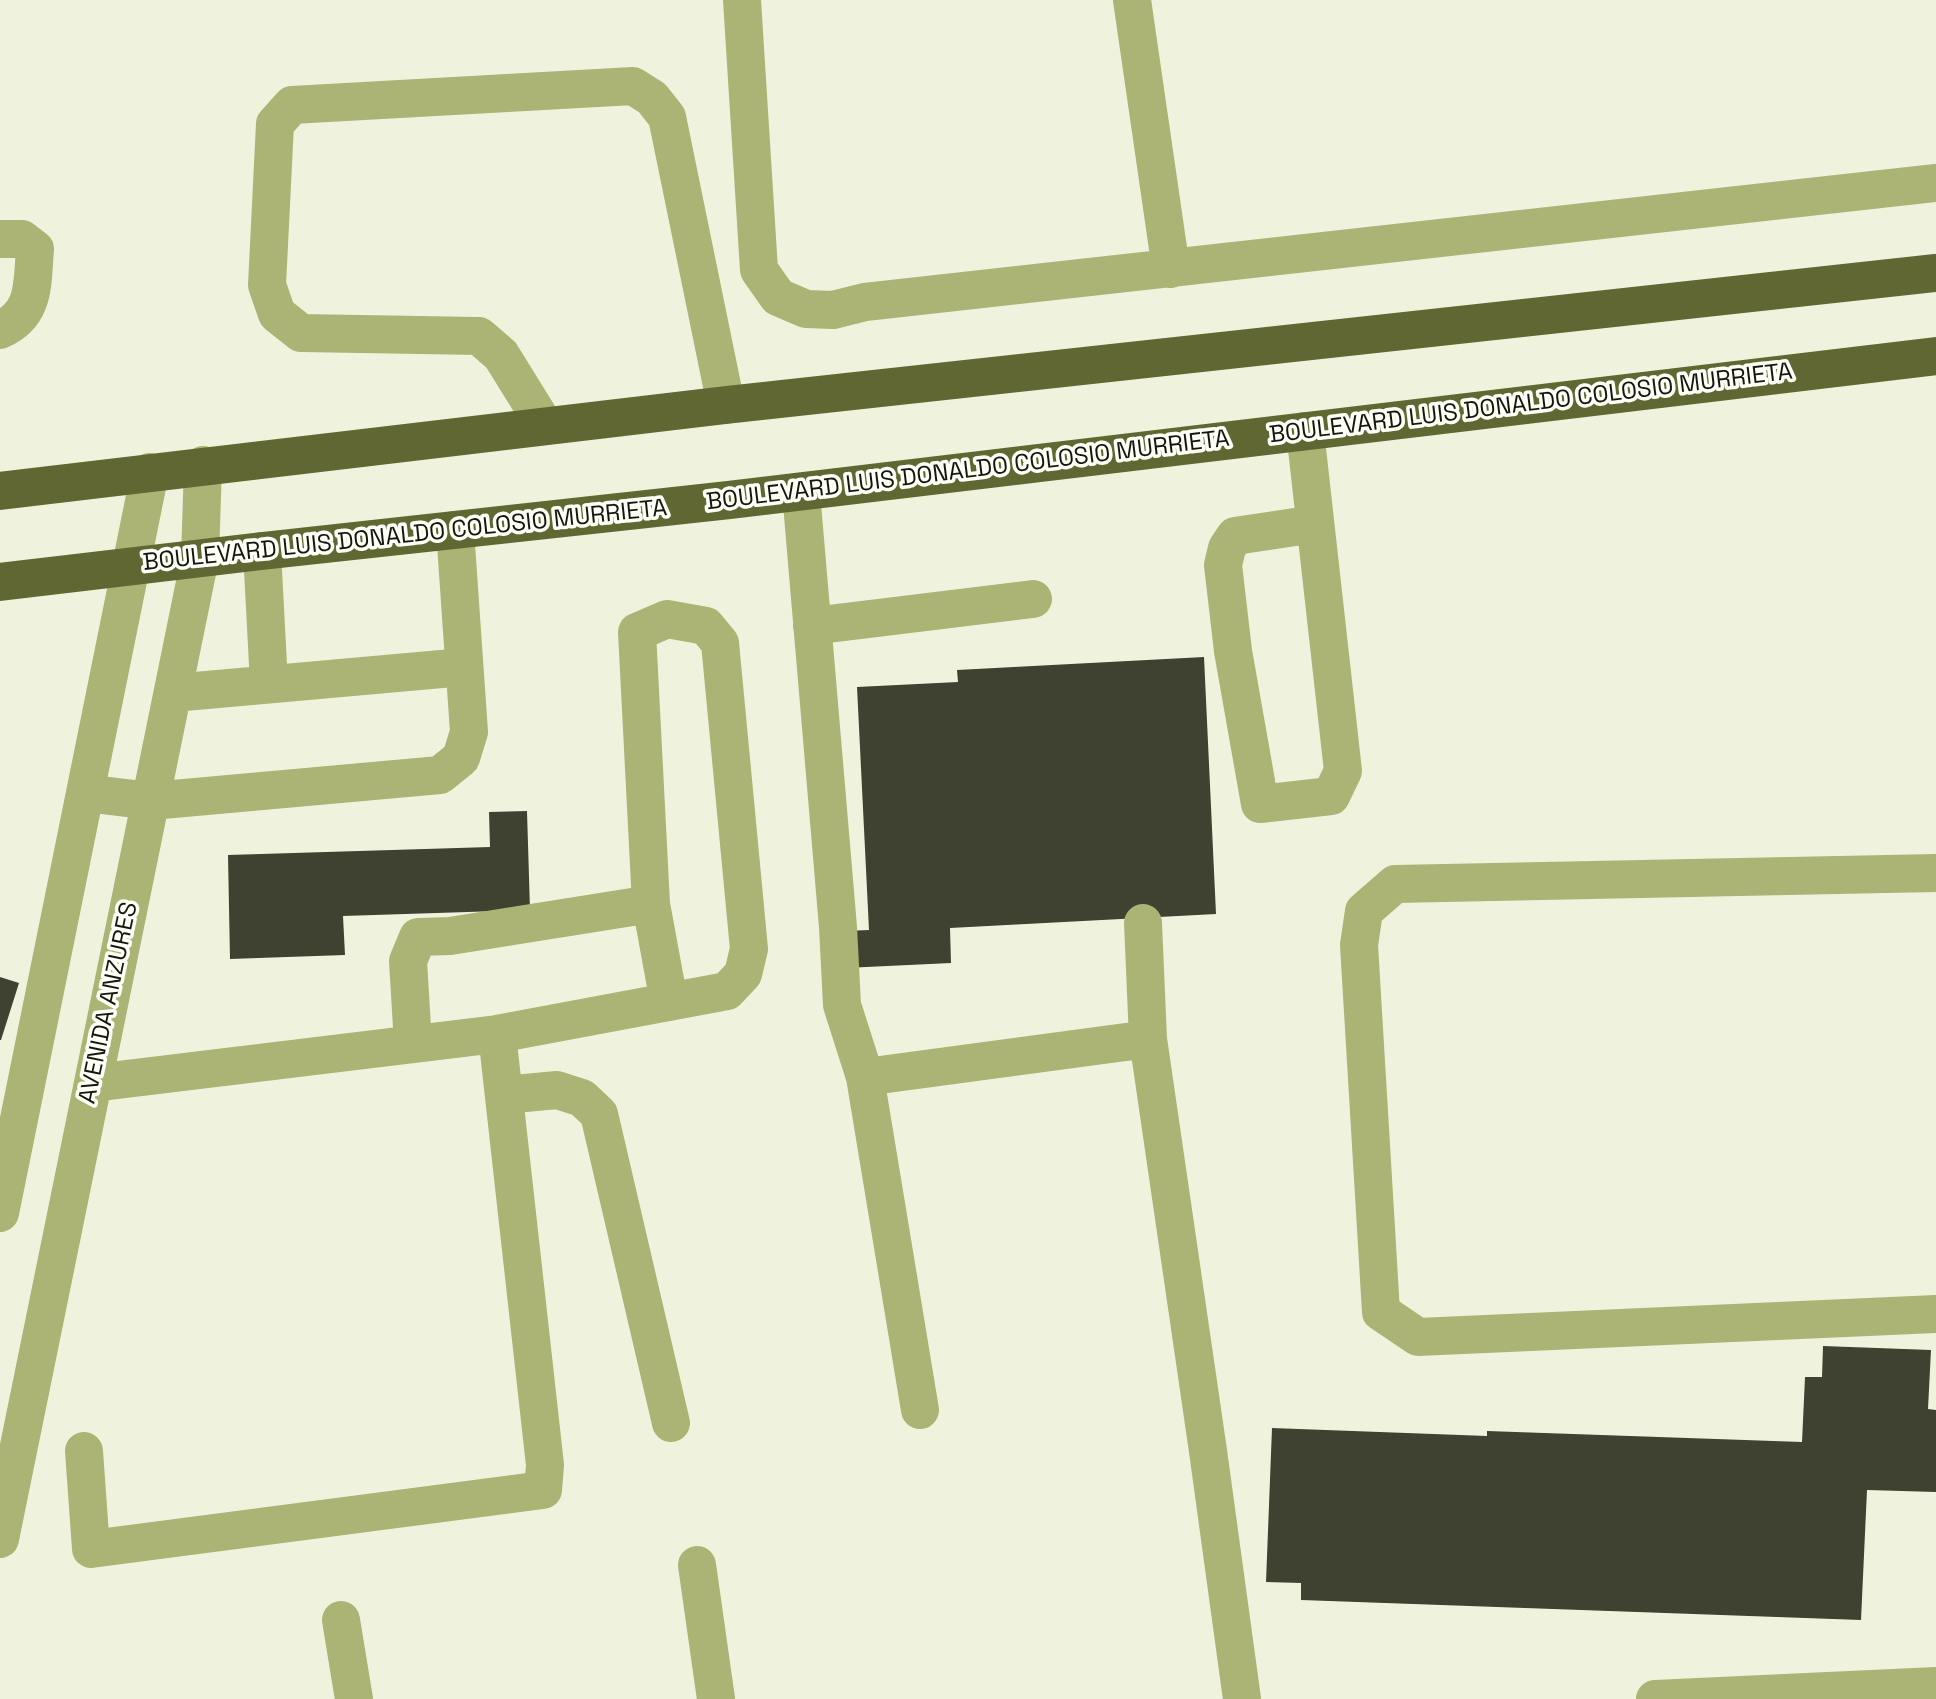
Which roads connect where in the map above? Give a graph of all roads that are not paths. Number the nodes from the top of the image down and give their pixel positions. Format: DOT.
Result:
graph roads {
  1 [pos="742,0"];
  2 [pos="1132,0"];
  3 [pos="1936,183"];
  4 [pos="0,240"];
  5 [pos="1171,269"];
  6 [pos="1936,273"];
  7 [pos="0,330"];
  8 [pos="1936,356"];
  9 [pos="726,405"];
  10 [pos="545,426"];
  11 [pos="1305,431"];
  12 [pos="203,466"];
  13 [pos="150,472"];
  14 [pos="0,491"];
  15 [pos="801,492"];
  16 [pos="1315,524"];
  17 [pos="455,530"];
  18 [pos="262,551"];
  19 [pos="200,558"];
  20 [pos="131,567"];
  21 [pos="0,582"];
  22 [pos="1033,599"];
  23 [pos="812,626"];
  24 [pos="464,667"];
  25 [pos="269,684"];
  26 [pos="173,693"];
  27 [pos="85,793"];
  28 [pos="150,801"];
  29 [pos="1936,873"];
  30 [pos="651,904"];
  31 [pos="1143,923"];
  32 [pos="669,1002"];
  33 [pos="497,1034"];
  34 [pos="1147,1040"];
  35 [pos="413,1044"];
  36 [pos="865,1077"];
  37 [pos="93,1083"];
  38 [pos="504,1095"];
  39 [pos="0,1213"];
  40 [pos="1936,1314"];
  41 [pos="920,1410"];
  42 [pos="671,1423"];
  43 [pos="84,1451"];
  44 [pos="0,1539"];
  45 [pos="697,1565"];
  46 [pos="341,1620"];
  47 [pos="1936,1686"];
  48 [pos="354,1699"];
  49 [pos="716,1699"];
  50 [pos="1242,1699"];
  51 [pos="1655,1699"];
  52 [pos="1936,1699"];
  1 -- 5 [label="street"];
  2 -- 5 [label="street"];
  3 -- 5 [label="street"];
  4 -- 7 [label="street"];
  6 -- 9 [label="highway"];
  8 -- 11 [label="highway, BOULEVARD LUIS DONALDO COLOSIO MURRIETA"];
  9 -- 10 [label="highway"];
  9 -- 10 [label="street"];
  10 -- 12 [label="highway"];
  11 -- 15 [label="highway, BOULEVARD LUIS DONALDO COLOSIO MURRIETA"];
  11 -- 16 [label="street"];
  12 -- 13 [label="highway"];
  12 -- 19 [label="street, AVENIDA ANZURES"];
  13 -- 14 [label="highway"];
  13 -- 20 [label="street"];
  15 -- 17 [label="highway, BOULEVARD LUIS DONALDO COLOSIO MURRIETA"];
  15 -- 23 [label="street"];
  16 -- 16 [label="street"];
  17 -- 18 [label="highway, BOULEVARD LUIS DONALDO COLOSIO MURRIETA"];
  17 -- 24 [label="street"];
  18 -- 19 [label="highway, BOULEVARD LUIS DONALDO COLOSIO MURRIETA"];
  18 -- 25 [label="street"];
  19 -- 20 [label="highway, BOULEVARD LUIS DONALDO COLOSIO MURRIETA"];
  19 -- 26 [label="street, AVENIDA ANZURES"];
  20 -- 21 [label="highway, BOULEVARD LUIS DONALDO COLOSIO MURRIETA"];
  20 -- 27 [label="street"];
  22 -- 23 [label="street"];
  23 -- 36 [label="street"];
  24 -- 25 [label="street"];
  24 -- 28 [label="street"];
  25 -- 26 [label="street"];
  26 -- 28 [label="street, AVENIDA ANZURES"];
  27 -- 28 [label="street"];
  27 -- 39 [label="street"];
  28 -- 37 [label="street, AVENIDA ANZURES"];
  29 -- 40 [label="street"];
  30 -- 32 [label="street"];
  30 -- 32 [label="street"];
  30 -- 35 [label="street"];
  31 -- 34 [label="street"];
  32 -- 33 [label="street"];
  33 -- 35 [label="street"];
  33 -- 38 [label="street"];
  34 -- 36 [label="street"];
  34 -- 50 [label="street"];
  35 -- 37 [label="street"];
  36 -- 41 [label="street"];
  37 -- 44 [label="street, AVENIDA ANZURES"];
  38 -- 42 [label="street"];
  38 -- 43 [label="street"];
  45 -- 49 [label="street"];
  46 -- 48 [label="street"];
  47 -- 51 [label="street"];
  47 -- 52 [label="street"];
}
